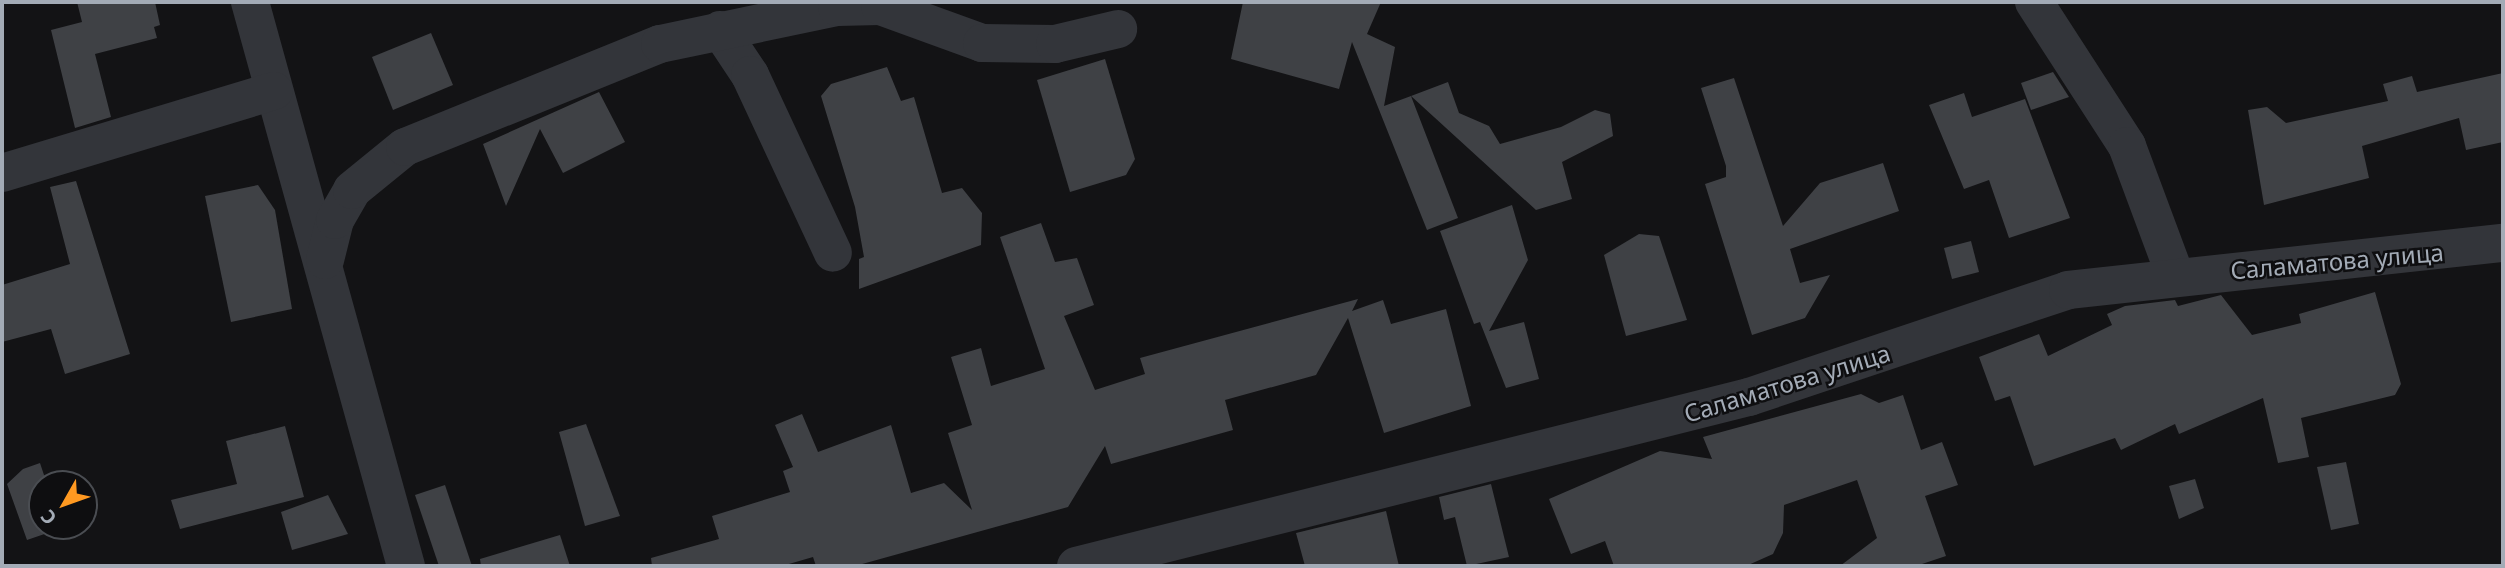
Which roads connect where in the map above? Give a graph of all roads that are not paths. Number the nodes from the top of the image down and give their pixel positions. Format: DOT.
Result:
graph roads {
  1 [pos="250,2"];
  2 [pos="2034,2"];
  3 [pos="1118,29"];
  4 [pos="720,30"];
  5 [pos="274,91"];
  6 [pos="2,173"];
  7 [pos="2503,243"];
  8 [pos="833,253"];
  9 [pos="325,260"];
  10 [pos="2175,275"];
  11 [pos="406,566"];
  12 [pos="1076,566"];
  1 -- 5 [label="street"];
  2 -- 10 [label="street"];
  3 -- 4 [label="street"];
  4 -- 8 [label="street"];
  4 -- 9 [label="street"];
  5 -- 6 [label="street"];
  5 -- 9 [label="street"];
  7 -- 10 [label="street, Саламатова улица"];
  9 -- 11 [label="street"];
  10 -- 12 [label="street, Саламатова улица"];
}
